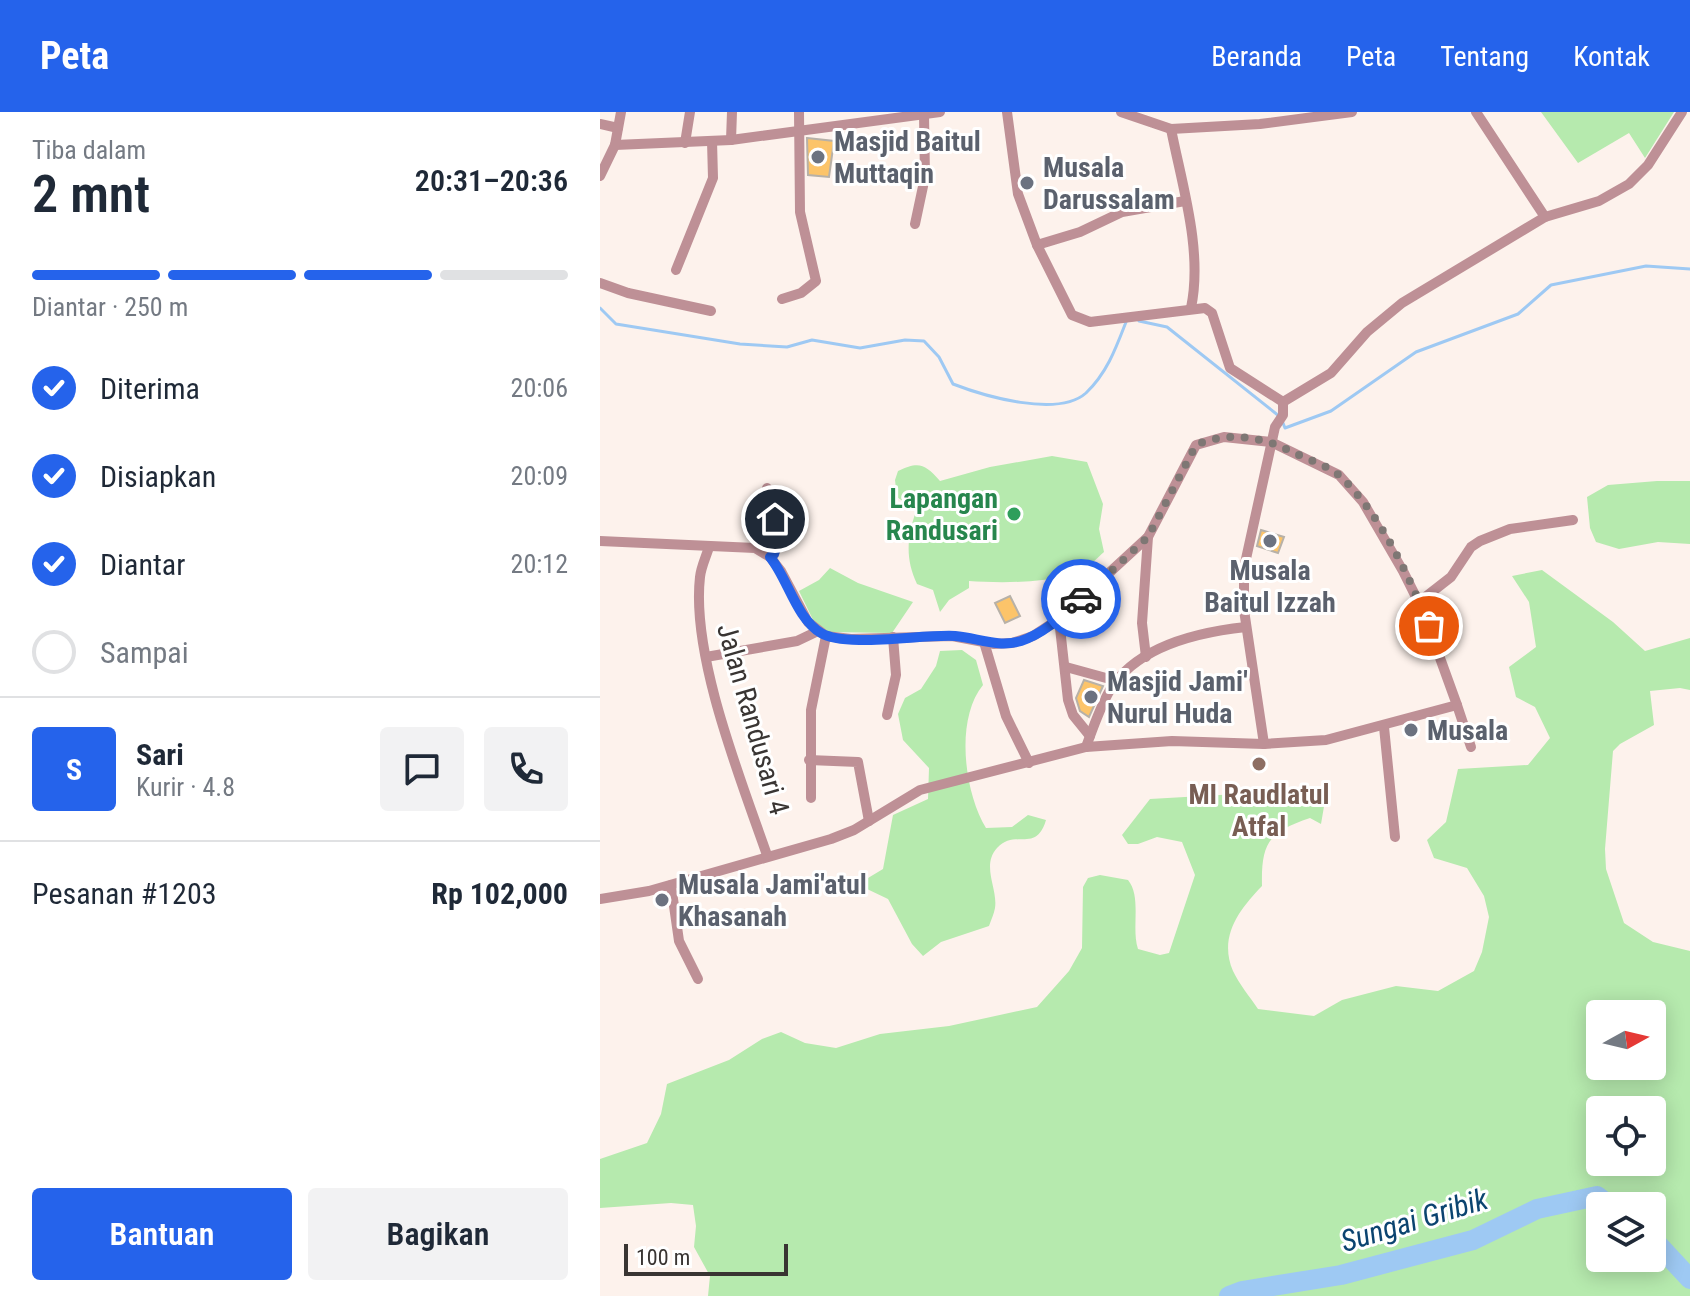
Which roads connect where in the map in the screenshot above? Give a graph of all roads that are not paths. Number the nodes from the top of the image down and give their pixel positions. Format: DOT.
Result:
graph roads {
  1 [pos="621,112"];
  2 [pos="690,112"];
  3 [pos="732,112"];
  4 [pos="799,112"];
  5 [pos="1007,112"];
  6 [pos="1121,112"];
  7 [pos="1352,112"];
  8 [pos="1476,112"];
  9 [pos="1682,112"];
  10 [pos="931,113"];
  11 [pos="600,124"];
  12 [pos="618,128"];
  13 [pos="1171,129"];
  14 [pos="800,130"];
  15 [pos="731,140"];
  16 [pos="712,141"];
  17 [pos="685,143"];
  18 [pos="615,145"];
  19 [pos="600,176"];
  20 [pos="1185,201"];
  21 [pos="1545,217"];
  22 [pos="915,224"];
  23 [pos="1037,245"];
  24 [pos="676,270"];
  25 [pos="600,283"];
  26 [pos="782,299"];
  27 [pos="1191,308"];
  28 [pos="711,311"];
  29 [pos="1283,402"];
  30 [pos="1271,442"];
  31 [pos="767,488"];
  32 [pos="1573,520"];
  33 [pos="1148,537"];
  34 [pos="600,541"];
  35 [pos="709,547"];
  36 [pos="770,557"];
  37 [pos="1419,602"];
  38 [pos="1059,619"];
  39 [pos="1246,627"];
  40 [pos="822,633"];
  41 [pos="893,637"];
  42 [pos="984,642"];
  43 [pos="706,657"];
  44 [pos="1146,657"];
  45 [pos="1066,667"];
  46 [pos="1117,681"];
  47 [pos="1457,705"];
  48 [pos="887,715"];
  49 [pos="1384,727"];
  50 [pos="1088,742"];
  51 [pos="1264,744"];
  52 [pos="1471,747"];
  53 [pos="809,760"];
  54 [pos="1029,763"];
  55 [pos="811,798"];
  56 [pos="869,821"];
  57 [pos="1395,837"];
  58 [pos="767,855"];
  59 [pos="671,885"];
  60 [pos="600,899"];
  61 [pos="698,979"];
  1 -- 12 [label="street"];
  2 -- 17 [label="street"];
  3 -- 15 [label="street"];
  4 -- 14 [label="street"];
  5 -- 23 [label="street"];
  6 -- 13 [label="street"];
  7 -- 13 [label="street"];
  8 -- 21 [label="street"];
  9 -- 21 [label="street"];
  10 -- 14 [label="street"];
  10 -- 22 [label="street"];
  11 -- 12 [label="street"];
  12 -- 18 [label="street"];
  13 -- 20 [label="street"];
  14 -- 15 [label="street"];
  14 -- 26 [label="street"];
  15 -- 16 [label="street"];
  16 -- 17 [label="street"];
  16 -- 24 [label="street"];
  17 -- 18 [label="street"];
  18 -- 19 [label="street"];
  20 -- 23 [label="street"];
  20 -- 27 [label="street"];
  21 -- 29 [label="street"];
  23 -- 27 [label="street"];
  25 -- 28 [label="street"];
  27 -- 29 [label="street"];
  29 -- 30 [label="street"];
  30 -- 33 [label="street"];
  30 -- 37 [label="street"];
  30 -- 39 [label="street"];
  31 -- 36 [label="street"];
  32 -- 37 [label="street"];
  33 -- 38 [label="street"];
  33 -- 44 [label="street"];
  34 -- 35 [label="street"];
  35 -- 36 [label="street"];
  35 -- 43 [label="street, Jalan Randusari 4"];
  36 -- 40 [label="street"];
  37 -- 47 [label="street"];
  38 -- 42 [label="street"];
  38 -- 45 [label="street"];
  39 -- 44 [label="street"];
  39 -- 51 [label="street"];
  40 -- 41 [label="street"];
  40 -- 43 [label="street"];
  40 -- 53 [label="street"];
  41 -- 42 [label="street"];
  41 -- 48 [label="street"];
  42 -- 54 [label="street"];
  43 -- 58 [label="street, Jalan Randusari 4"];
  44 -- 46 [label="street"];
  45 -- 46 [label="street"];
  45 -- 50 [label="street"];
  46 -- 50 [label="street"];
  47 -- 49 [label="street"];
  47 -- 52 [label="street"];
  49 -- 51 [label="street"];
  49 -- 57 [label="street"];
  50 -- 51 [label="street"];
  50 -- 54 [label="street"];
  53 -- 55 [label="street"];
  53 -- 56 [label="street"];
  54 -- 56 [label="street"];
  56 -- 58 [label="street"];
  58 -- 59 [label="street"];
  59 -- 60 [label="street"];
  59 -- 61 [label="street"];
}
